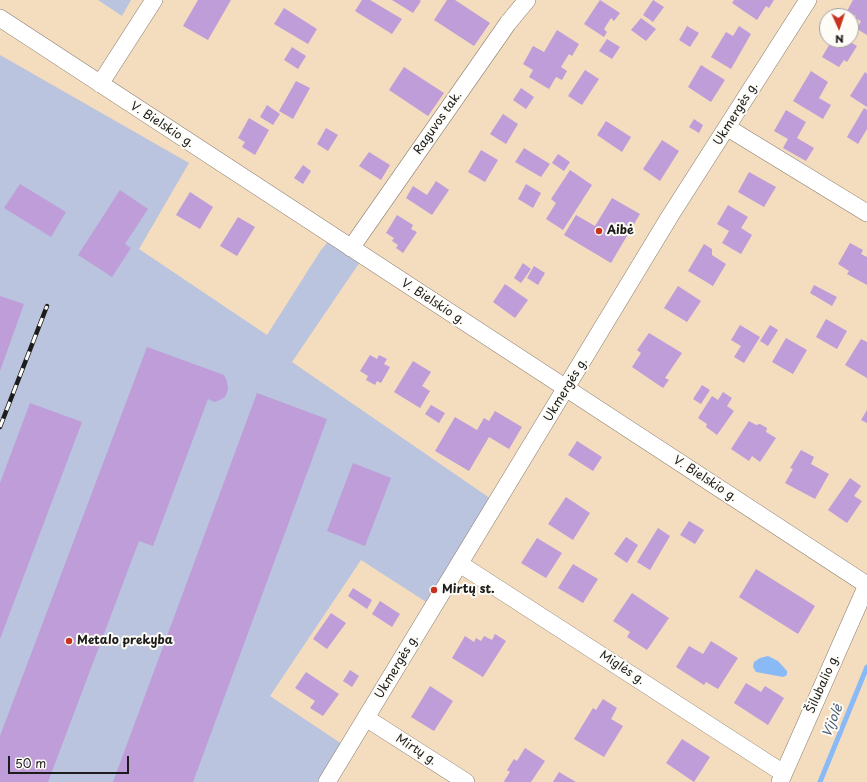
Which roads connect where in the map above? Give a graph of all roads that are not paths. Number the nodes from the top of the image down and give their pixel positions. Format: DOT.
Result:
graph roads {
  1 [pos="154,0"];
  2 [pos="527,0"];
  3 [pos="808,0"];
  4 [pos="0,18"];
  5 [pos="100,84"];
  6 [pos="728,128"];
  7 [pos="867,213"];
  8 [pos="351,248"];
  9 [pos="567,389"];
  10 [pos="460,564"];
  11 [pos="867,585"];
  12 [pos="366,718"];
  13 [pos="782,778"];
  14 [pos="327,782"];
  15 [pos="466,782"];
  1 -- 5 [label="street"];
  2 -- 8 [label="street, Raguvos tak."];
  3 -- 6 [label="street, Ukmergės g."];
  4 -- 5 [label="street, V. Bielskio g."];
  5 -- 8 [label="street, V. Bielskio g."];
  6 -- 7 [label="street"];
  6 -- 9 [label="street, Ukmergės g."];
  8 -- 9 [label="street, V. Bielskio g."];
  9 -- 10 [label="street, Ukmergės g."];
  9 -- 11 [label="street, V. Bielskio g."];
  10 -- 12 [label="street, Ukmergės g."];
  10 -- 13 [label="street, Miglės g."];
  11 -- 13 [label="street, Šilubalio g."];
  12 -- 14 [label="street, Ukmergės g."];
  12 -- 15 [label="street, Mirtų g."];
}
